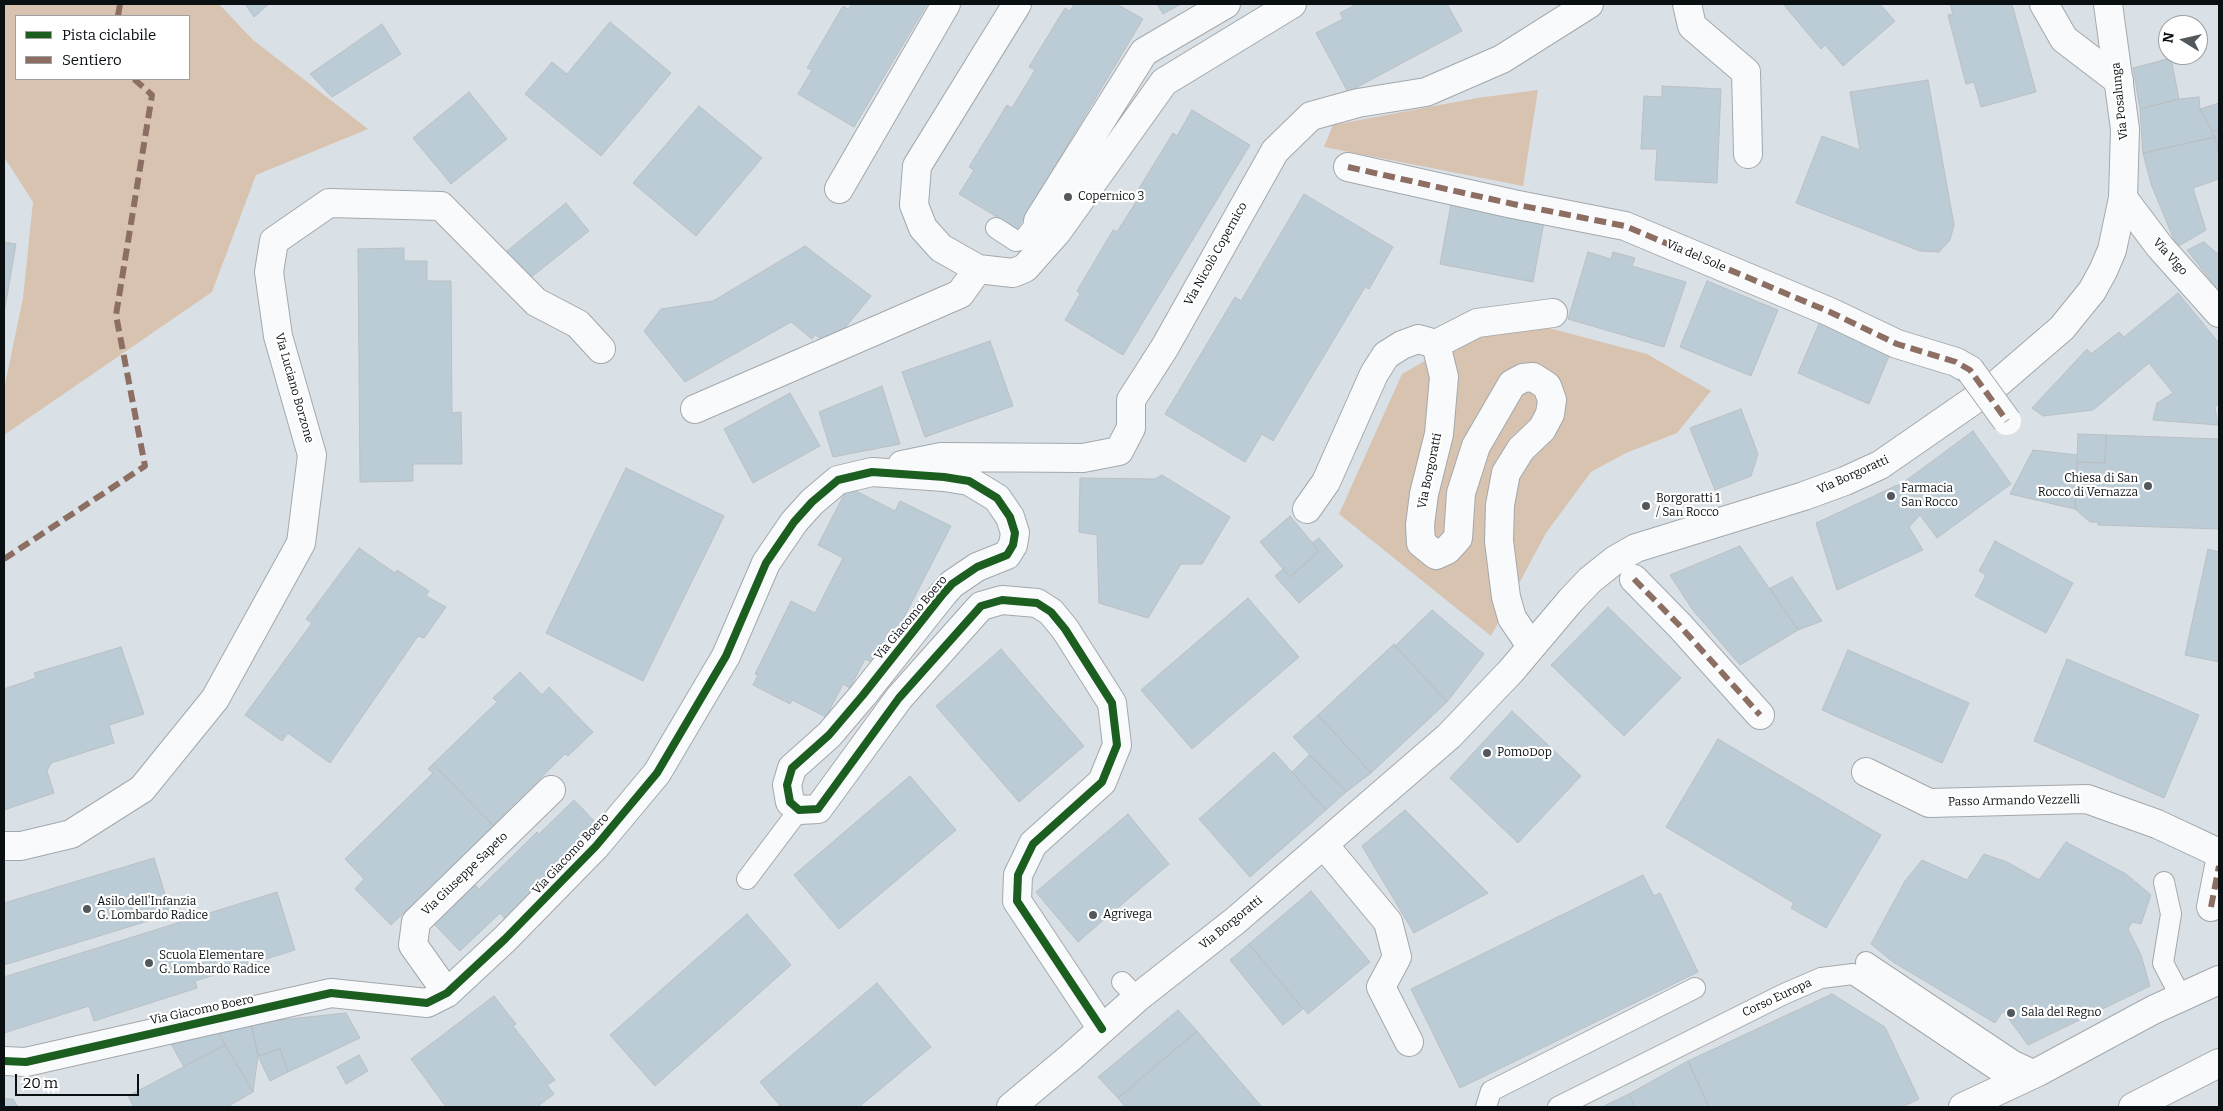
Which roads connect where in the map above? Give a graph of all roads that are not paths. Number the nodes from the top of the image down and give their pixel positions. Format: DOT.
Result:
graph roads {
  1 [pos="946,4"];
  2 [pos="1017,4"];
  3 [pos="1226,4"];
  4 [pos="1292,4"];
  5 [pos="1589,4"];
  6 [pos="1687,4"];
  7 [pos="2044,4"];
  8 [pos="2108,4"];
  9 [pos="2119,81"];
  10 [pos="1748,154"];
  11 [pos="1348,167"];
  12 [pos="839,189"];
  13 [pos="2123,198"];
  14 [pos="1048,227"];
  15 [pos="996,228"];
  16 [pos="978,269"];
  17 [pos="1553,313"];
  18 [pos="2219,313"];
  19 [pos="1436,344"];
  20 [pos="601,348"];
  21 [pos="696,409"];
  22 [pos="2006,421"];
  23 [pos="872,472"];
  24 [pos="1307,509"];
  25 [pos="1634,579"];
  26 [pos="1531,646"];
  27 [pos="1760,715"];
  28 [pos="1866,772"];
  29 [pos="551,790"];
  30 [pos="799,810"];
  31 [pos="1324,845"];
  32 [pos="4,846"];
  33 [pos="2219,853"];
  34 [pos="2219,866"];
  35 [pos="747,879"];
  36 [pos="2164,882"];
  37 [pos="2211,907"];
  38 [pos="1866,962"];
  39 [pos="2219,980"];
  40 [pos="1695,988"];
  41 [pos="448,993"];
  42 [pos="2181,997"];
  43 [pos="1102,1029"];
  44 [pos="1409,1042"];
  45 [pos="4,1061"];
  46 [pos="2219,1063"];
  47 [pos="2026,1077"];
  48 [pos="2146,1104"];
  49 [pos="1010,1107"];
  50 [pos="1486,1107"];
  51 [pos="1558,1107"];
  52 [pos="1963,1107"];
  1 -- 12 [label="street"];
  2 -- 16 [label="street"];
  3 -- 14 [label="street"];
  4 -- 14 [label="street"];
  5 -- 23 [label="street, Via Nicolò Copernico"];
  6 -- 10 [label="street"];
  7 -- 9 [label="street"];
  8 -- 9 [label="street, Via Posalunga"];
  9 -- 13 [label="street, Via Posalunga"];
  11 -- 22 [label="street, Via del Sole, bridge"];
  13 -- 18 [label="street, Via Vigo"];
  13 -- 26 [label="street, Via Borgoratti"];
  14 -- 15 [label="lane"];
  14 -- 16 [label="street"];
  16 -- 21 [label="street"];
  17 -- 19 [label="street"];
  19 -- 24 [label="street"];
  19 -- 26 [label="street, Via Borgoratti"];
  20 -- 32 [label="street, Via Luciano Borzone"];
  23 -- 30 [label="street, Via Giacomo Boero"];
  23 -- 41 [label="street, Via Giacomo Boero"];
  25 -- 27 [label="street"];
  26 -- 31 [label="street, Via Borgoratti"];
  28 -- 33 [label="street, Passo Armando Vezzelli"];
  29 -- 41 [label="street, Via Giuseppe Sapeto"];
  30 -- 35 [label="lane"];
  30 -- 43 [label="street"];
  31 -- 43 [label="street, Via Borgoratti"];
  31 -- 44 [label="street"];
  34 -- 37 [label="street"];
  36 -- 42 [label="lane"];
  38 -- 47 [label="lane"];
  39 -- 42 [label="street"];
  40 -- 50 [label="lane"];
  41 -- 45 [label="street, Via Giacomo Boero"];
  42 -- 47 [label="street"];
  43 -- 49 [label="street, Via Borgoratti"];
  46 -- 48 [label="street"];
  47 -- 51 [label="lane, Corso Europa"];
  47 -- 52 [label="street"];
}
